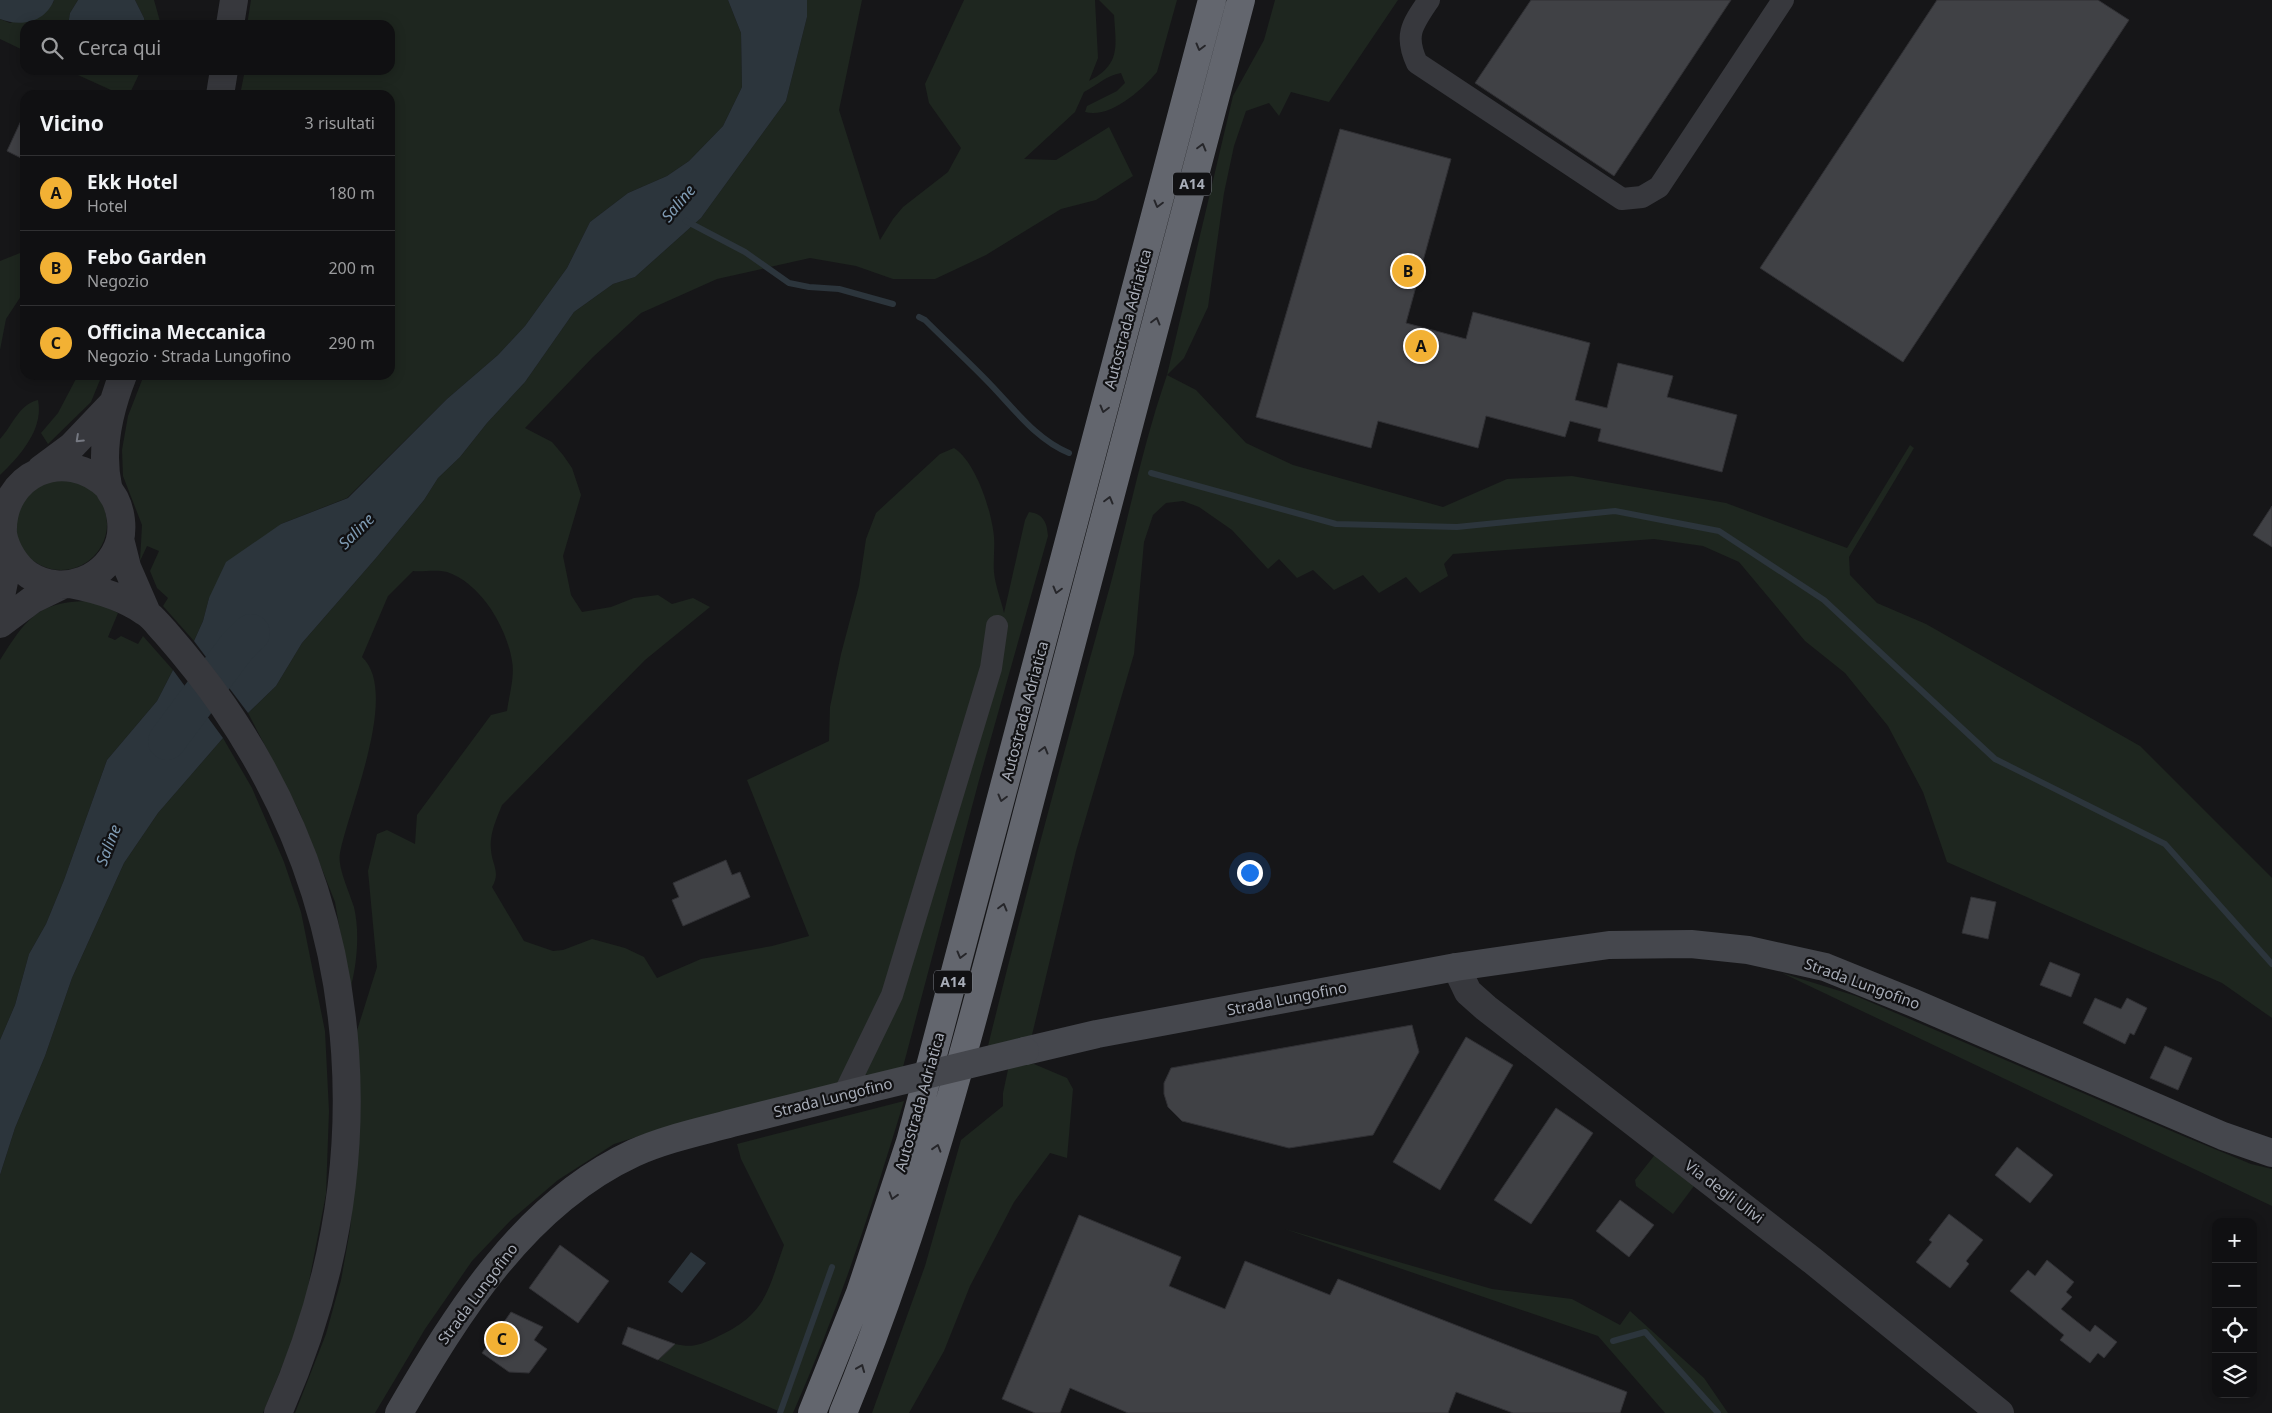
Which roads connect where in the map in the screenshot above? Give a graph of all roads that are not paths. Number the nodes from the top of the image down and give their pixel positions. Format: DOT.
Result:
graph roads {
  1 [pos="234,0"];
  2 [pos="1212,0"];
  3 [pos="1241,0"];
  4 [pos="1429,0"];
  5 [pos="1783,0"];
  6 [pos="231,20"];
  7 [pos="223,75"];
  8 [pos="221,90"];
  9 [pos="121,380"];
  10 [pos="112,404"];
  11 [pos="41,469"];
  12 [pos="108,487"];
  13 [pos="120,539"];
  14 [pos="6,546"];
  15 [pos="67,584"];
  16 [pos="0,601"];
  17 [pos="140,603"];
  18 [pos="0,624"];
  19 [pos="997,626"];
  20 [pos="1456,967"];
  21 [pos="856,1092"];
  22 [pos="2272,1153"];
  23 [pos="278,1413"];
  24 [pos="398,1413"];
  25 [pos="812,1413"];
  26 [pos="843,1413"];
  27 [pos="2000,1413"];
  1 -- 6 [label="street"];
  2 -- 25 [label="highway, Autostrada Adriatica / A14, one-way"];
  26 -- 3 [label="highway, Autostrada Adriatica / A14, one-way"];
  4 -- 5 [label="street"];
  7 -- 8 [label="street"];
  9 -- 10 [label="street"];
  10 -- 11 [label="street, one-way"];
  10 -- 12 [label="street"];
  11 -- 12 [label="street"];
  11 -- 14 [label="street"];
  12 -- 13 [label="street"];
  13 -- 15 [label="street"];
  13 -- 17 [label="street"];
  14 -- 15 [label="street"];
  14 -- 16 [label="street"];
  15 -- 17 [label="street"];
  15 -- 18 [label="street"];
  17 -- 23 [label="street"];
  19 -- 21 [label="street"];
  20 -- 21 [label="main road, Strada Lungofino, bridge"];
  20 -- 22 [label="main road, Strada Lungofino"];
  20 -- 27 [label="street, Via degli Ulivi"];
  21 -- 24 [label="main road, Strada Lungofino"];
}
